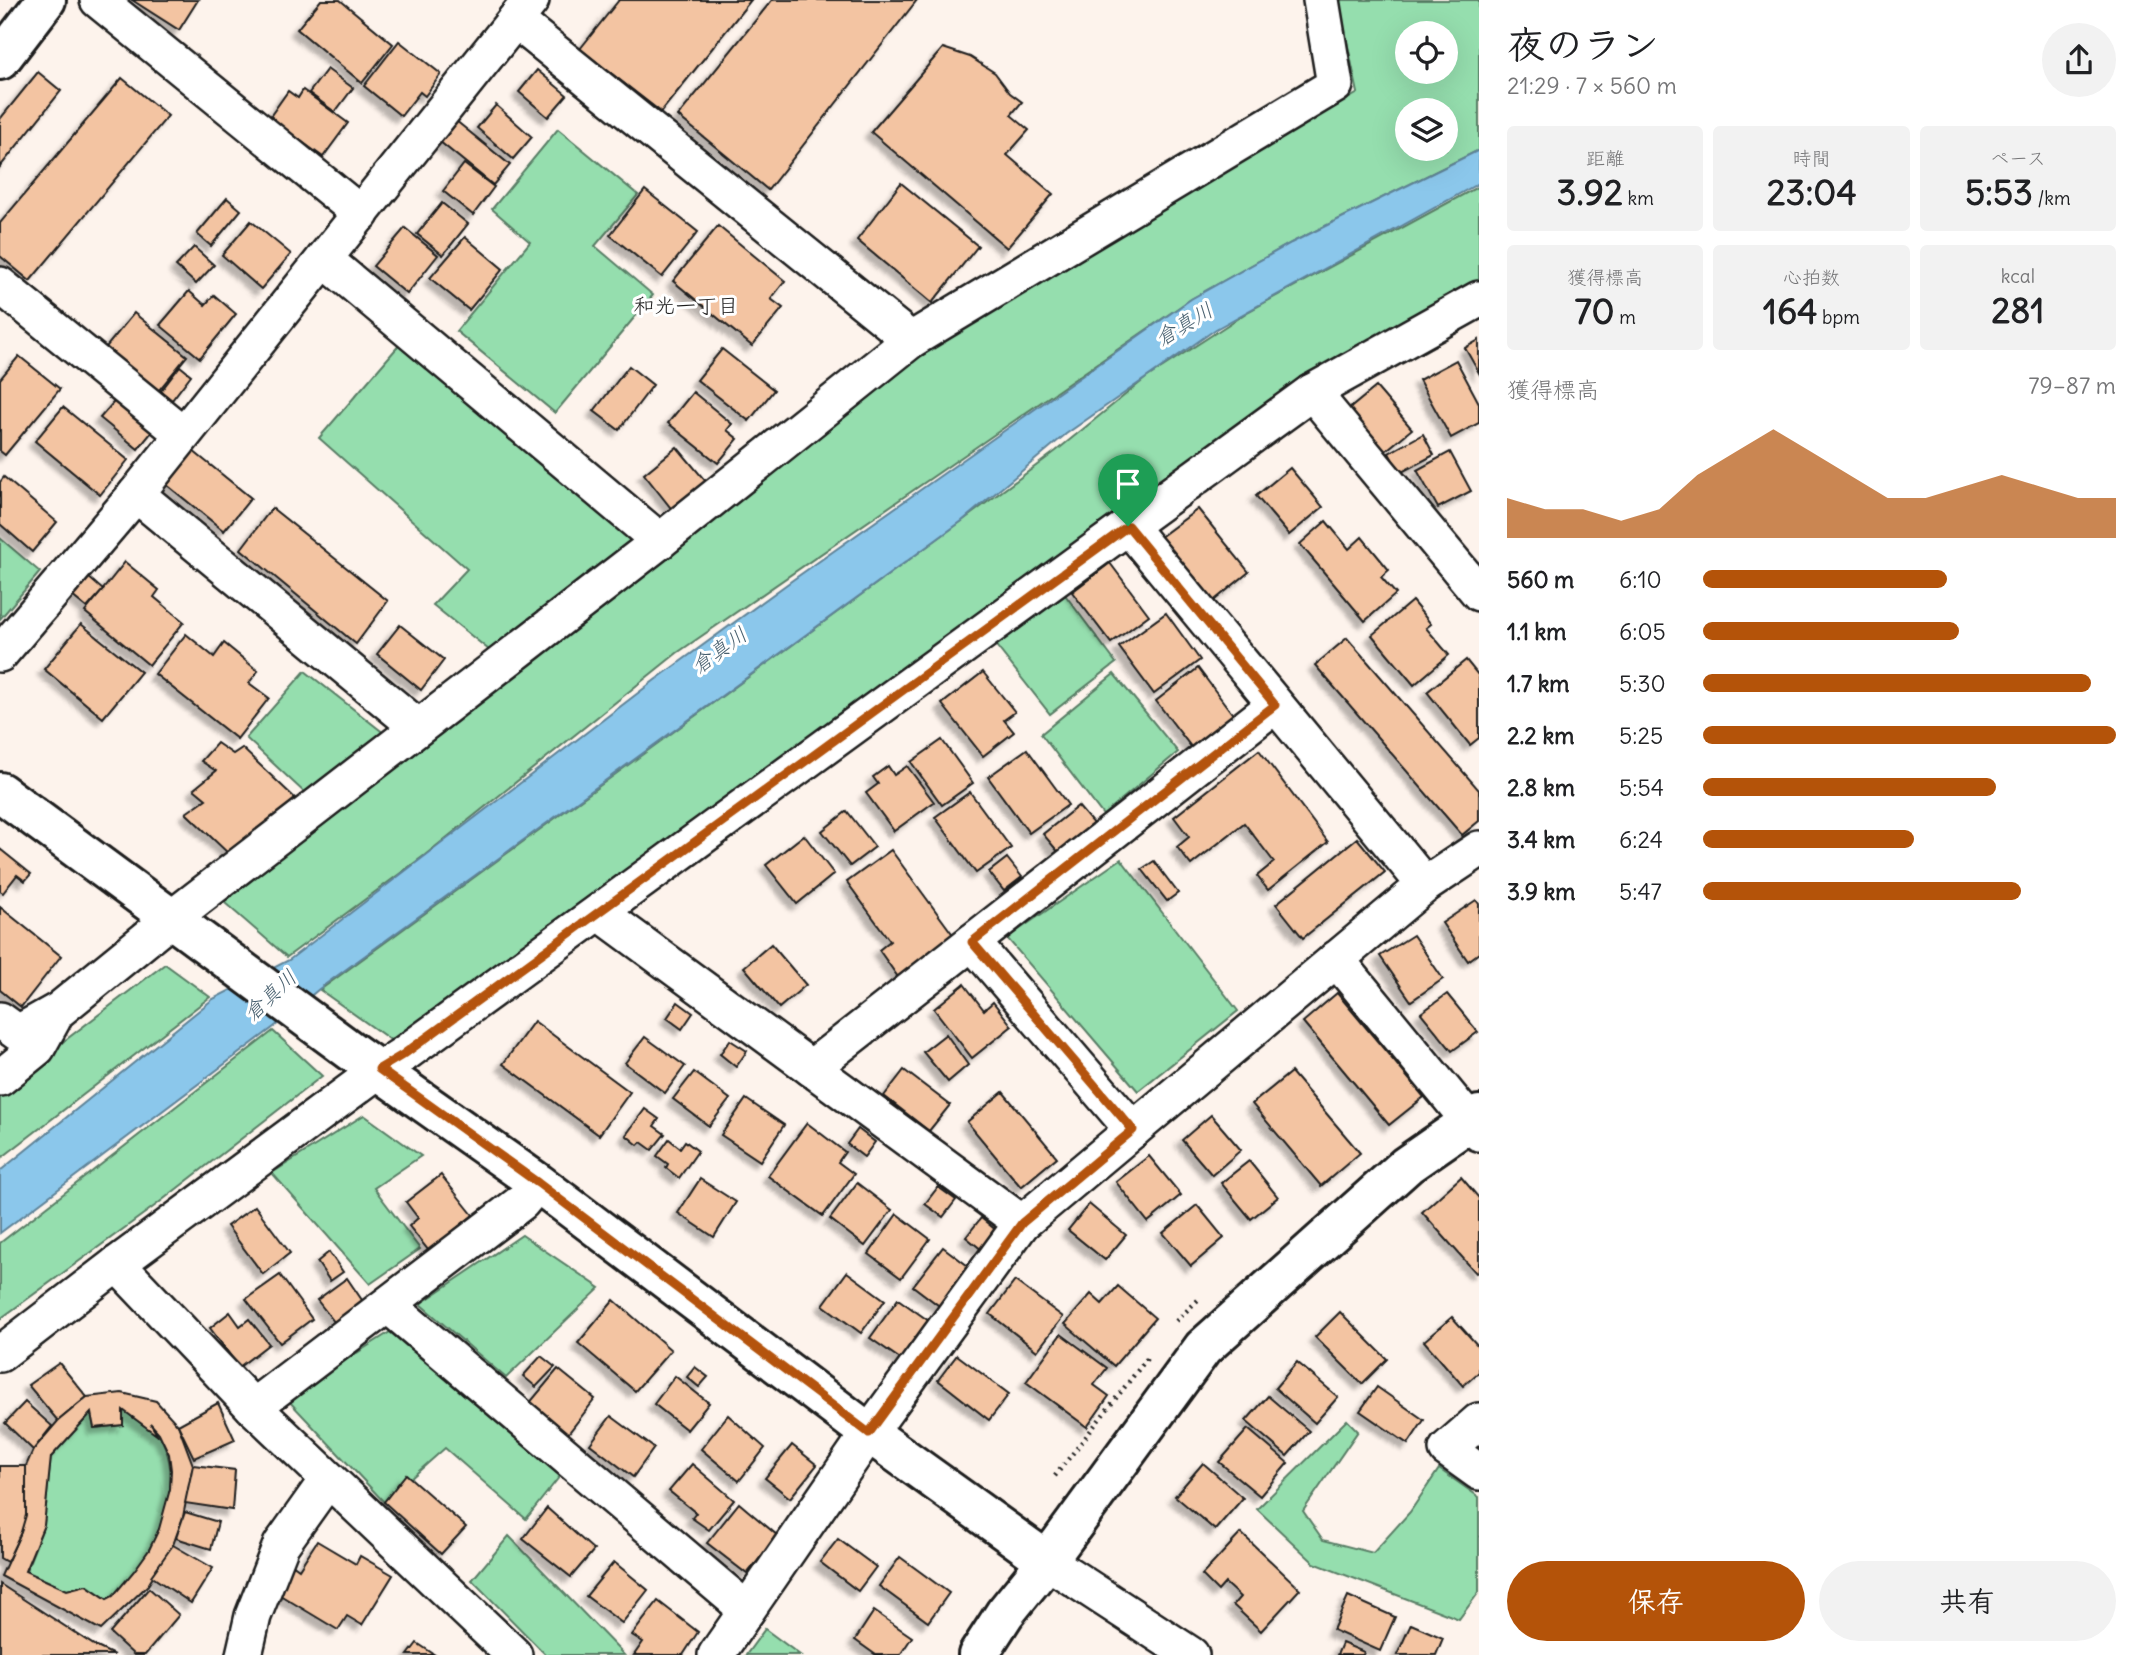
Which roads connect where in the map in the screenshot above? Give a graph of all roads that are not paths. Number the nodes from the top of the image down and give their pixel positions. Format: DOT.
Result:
graph roads {
  1 [pos="46,0"];
  2 [pos="99,0"];
  3 [pos="1321,0"];
  4 [pos="523,10"];
  5 [pos="0,60"];
  6 [pos="361,214"];
  7 [pos="324,259"];
  8 [pos="0,285"];
  9 [pos="1479,299"];
  10 [pos="911,340"];
  11 [pos="1312,391"];
  12 [pos="183,434"];
  13 [pos="136,494"];
  14 [pos="1128,526"];
  15 [pos="660,541"];
  16 [pos="1475,580"];
  17 [pos="0,654"];
  18 [pos="1275,705"];
  19 [pos="418,727"];
  20 [pos="0,792"];
  21 [pos="1479,849"];
  22 [pos="1425,885"];
  23 [pos="600,913"];
  24 [pos="186,929"];
  25 [pos="972,942"];
  26 [pos="1336,960"];
  27 [pos="59,1010"];
  28 [pos="0,1020"];
  29 [pos="365,1060"];
  30 [pos="811,1068"];
  31 [pos="0,1078"];
  32 [pos="1476,1123"];
  33 [pos="1133,1130"];
  34 [pos="538,1183"];
  35 [pos="1022,1223"];
  36 [pos="117,1264"];
  37 [pos="389,1306"];
  38 [pos="0,1354"];
  39 [pos="253,1408"];
  40 [pos="1479,1421"];
  41 [pos="869,1433"];
  42 [pos="1479,1472"];
  43 [pos="328,1479"];
  44 [pos="1047,1561"];
  45 [pos="747,1610"];
  46 [pos="244,1655"];
  47 [pos="514,1655"];
  48 [pos="716,1655"];
  49 [pos="978,1655"];
  50 [pos="1191,1655"];
  1 -- 5 [label="street"];
  2 -- 6 [label="street"];
  3 -- 10 [label="street"];
  4 -- 6 [label="street"];
  4 -- 10 [label="street"];
  6 -- 7 [label="street"];
  7 -- 12 [label="street"];
  7 -- 15 [label="street"];
  8 -- 12 [label="street"];
  9 -- 11 [label="street"];
  10 -- 15 [label="street"];
  11 -- 14 [label="street"];
  11 -- 16 [label="street"];
  12 -- 13 [label="street"];
  13 -- 17 [label="street"];
  13 -- 19 [label="street"];
  14 -- 18 [label="street"];
  14 -- 23 [label="street"];
  15 -- 19 [label="street"];
  18 -- 22 [label="street"];
  18 -- 25 [label="street"];
  19 -- 24 [label="street"];
  20 -- 24 [label="street"];
  21 -- 22 [label="street"];
  22 -- 26 [label="street"];
  23 -- 29 [label="street"];
  23 -- 30 [label="street"];
  24 -- 27 [label="street"];
  24 -- 29 [label="street"];
  25 -- 30 [label="street"];
  25 -- 33 [label="street"];
  26 -- 32 [label="street"];
  26 -- 33 [label="street"];
  27 -- 28 [label="street"];
  27 -- 31 [label="street"];
  29 -- 34 [label="street"];
  29 -- 36 [label="street"];
  30 -- 35 [label="street"];
  32 -- 44 [label="street"];
  33 -- 35 [label="street"];
  34 -- 37 [label="street"];
  34 -- 41 [label="street"];
  35 -- 41 [label="street"];
  36 -- 38 [label="street"];
  36 -- 39 [label="street"];
  37 -- 39 [label="street"];
  37 -- 45 [label="street"];
  39 -- 43 [label="street"];
  40 -- 42 [label="street"];
  41 -- 44 [label="street"];
  41 -- 45 [label="street"];
  43 -- 46 [label="street"];
  43 -- 47 [label="street"];
  44 -- 49 [label="street"];
  44 -- 50 [label="street"];
  45 -- 48 [label="street"];
}
